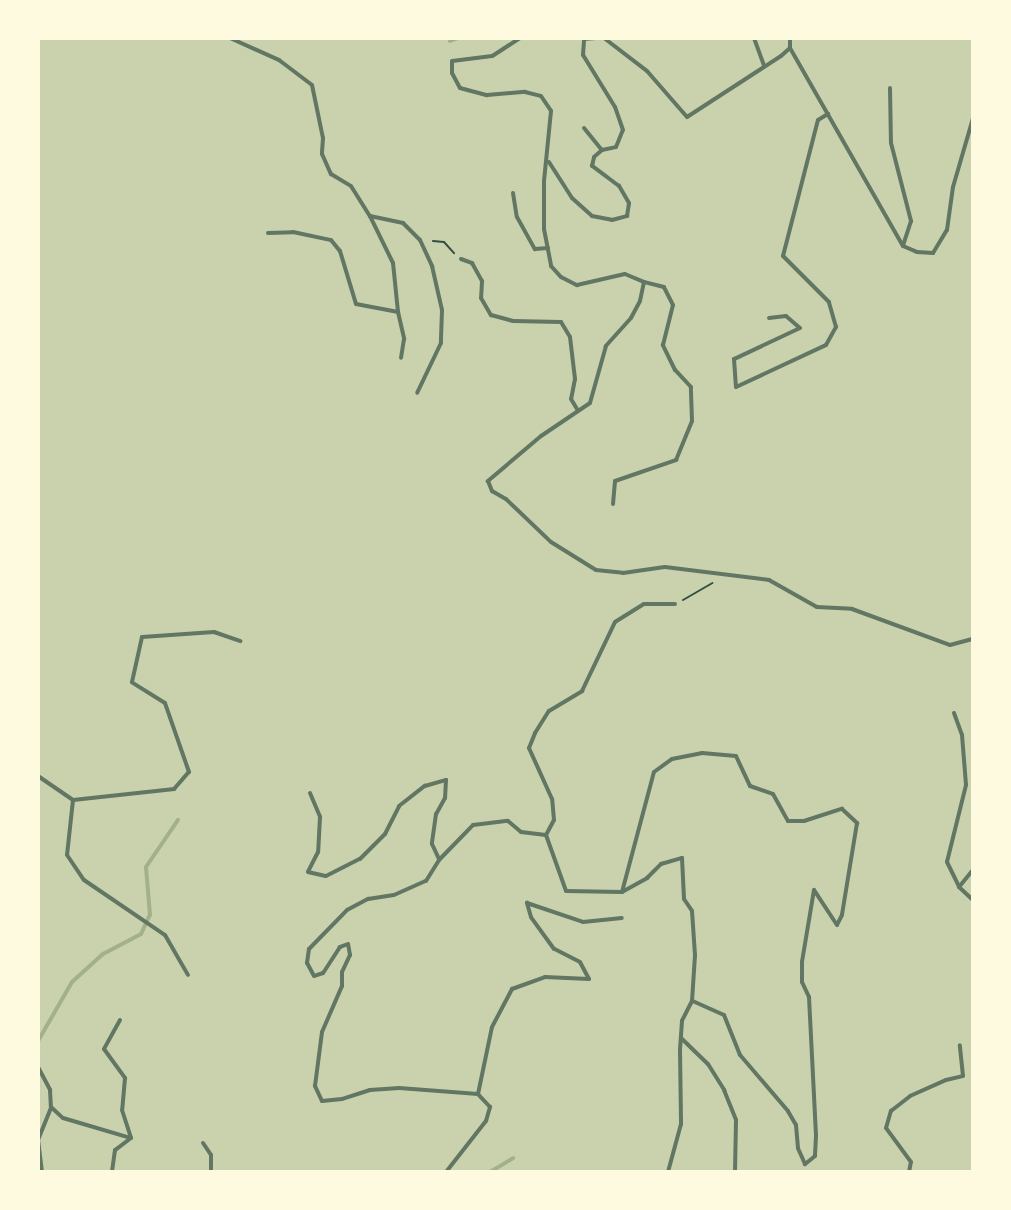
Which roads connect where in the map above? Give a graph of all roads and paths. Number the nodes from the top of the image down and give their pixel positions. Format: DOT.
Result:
graph roads {
  1 [pos="230,38"];
  2 [pos="520,38"];
  3 [pos="596,38"];
  4 [pos="604,38"];
  5 [pos="754,38"];
  6 [pos="790,38"];
  7 [pos="790,48"];
  8 [pos="765,67"];
  9 [pos="890,88"];
  10 [pos="828,114"];
  11 [pos="973,118"];
  12 [pos="584,128"];
  13 [pos="602,150"];
  14 [pos="548,160"];
  15 [pos="513,193"];
  16 [pos="370,216"];
  17 [pos="268,233"];
  18 [pos="420,240"];
  19 [pos="903,246"];
  20 [pos="548,248"];
  21 [pos="461,259"];
  22 [pos="644,282"];
  23 [pos="398,312"];
  24 [pos="769,318"];
  25 [pos="401,358"];
  26 [pos="417,393"];
  27 [pos="577,409"];
  28 [pos="613,504"];
  29 [pos="714,582"];
  30 [pos="675,604"];
  31 [pos="973,639"];
  32 [pos="240,641"];
  33 [pos="954,713"];
  34 [pos="38,776"];
  35 [pos="310,793"];
  36 [pos="73,800"];
  37 [pos="546,835"];
  38 [pos="439,860"];
  39 [pos="973,870"];
  40 [pos="959,887"];
  41 [pos="622,892"];
  42 [pos="973,900"];
  43 [pos="622,918"];
  44 [pos="188,975"];
  45 [pos="692,1001"];
  46 [pos="120,1020"];
  47 [pos="681,1038"];
  48 [pos="960,1045"];
  49 [pos="38,1067"];
  50 [pos="478,1094"];
  51 [pos="51,1107"];
  52 [pos="131,1138"];
  53 [pos="203,1143"];
  54 [pos="42,1172"];
  55 [pos="112,1172"];
  56 [pos="211,1172"];
  57 [pos="446,1172"];
  58 [pos="668,1172"];
  59 [pos="735,1172"];
  60 [pos="909,1172"];
  1 -- 16 [label="lane"];
  2 -- 14 [label="lane"];
  3 -- 13 [label="lane"];
  4 -- 8 [label="lane"];
  5 -- 8 [label="lane"];
  6 -- 7 [label="lane"];
  7 -- 8 [label="lane"];
  7 -- 10 [label="lane"];
  9 -- 19 [label="lane"];
  10 -- 19 [label="lane"];
  10 -- 24 [label="lane"];
  11 -- 19 [label="lane"];
  12 -- 13 [label="lane"];
  13 -- 14 [label="lane"];
  14 -- 20 [label="lane"];
  15 -- 20 [label="lane"];
  16 -- 18 [label="lane"];
  16 -- 23 [label="lane"];
  17 -- 23 [label="lane"];
  18 -- 21 [label="path"];
  18 -- 26 [label="lane"];
  20 -- 22 [label="lane"];
  21 -- 27 [label="lane"];
  22 -- 27 [label="lane"];
  22 -- 28 [label="lane"];
  23 -- 25 [label="lane"];
  27 -- 31 [label="lane"];
  29 -- 30 [label="path"];
  30 -- 37 [label="lane"];
  32 -- 36 [label="lane"];
  33 -- 40 [label="lane"];
  34 -- 36 [label="lane"];
  35 -- 38 [label="lane"];
  36 -- 44 [label="lane"];
  37 -- 38 [label="lane"];
  37 -- 41 [label="lane"];
  38 -- 50 [label="lane"];
  39 -- 40 [label="lane"];
  40 -- 42 [label="lane"];
  41 -- 45 [label="lane"];
  41 -- 45 [label="lane"];
  43 -- 50 [label="lane"];
  45 -- 47 [label="lane"];
  46 -- 52 [label="lane"];
  47 -- 58 [label="lane"];
  47 -- 59 [label="lane"];
  48 -- 60 [label="lane"];
  49 -- 51 [label="lane"];
  50 -- 57 [label="lane"];
  51 -- 52 [label="lane"];
  51 -- 54 [label="lane"];
  52 -- 55 [label="lane"];
  53 -- 56 [label="lane"];
}
